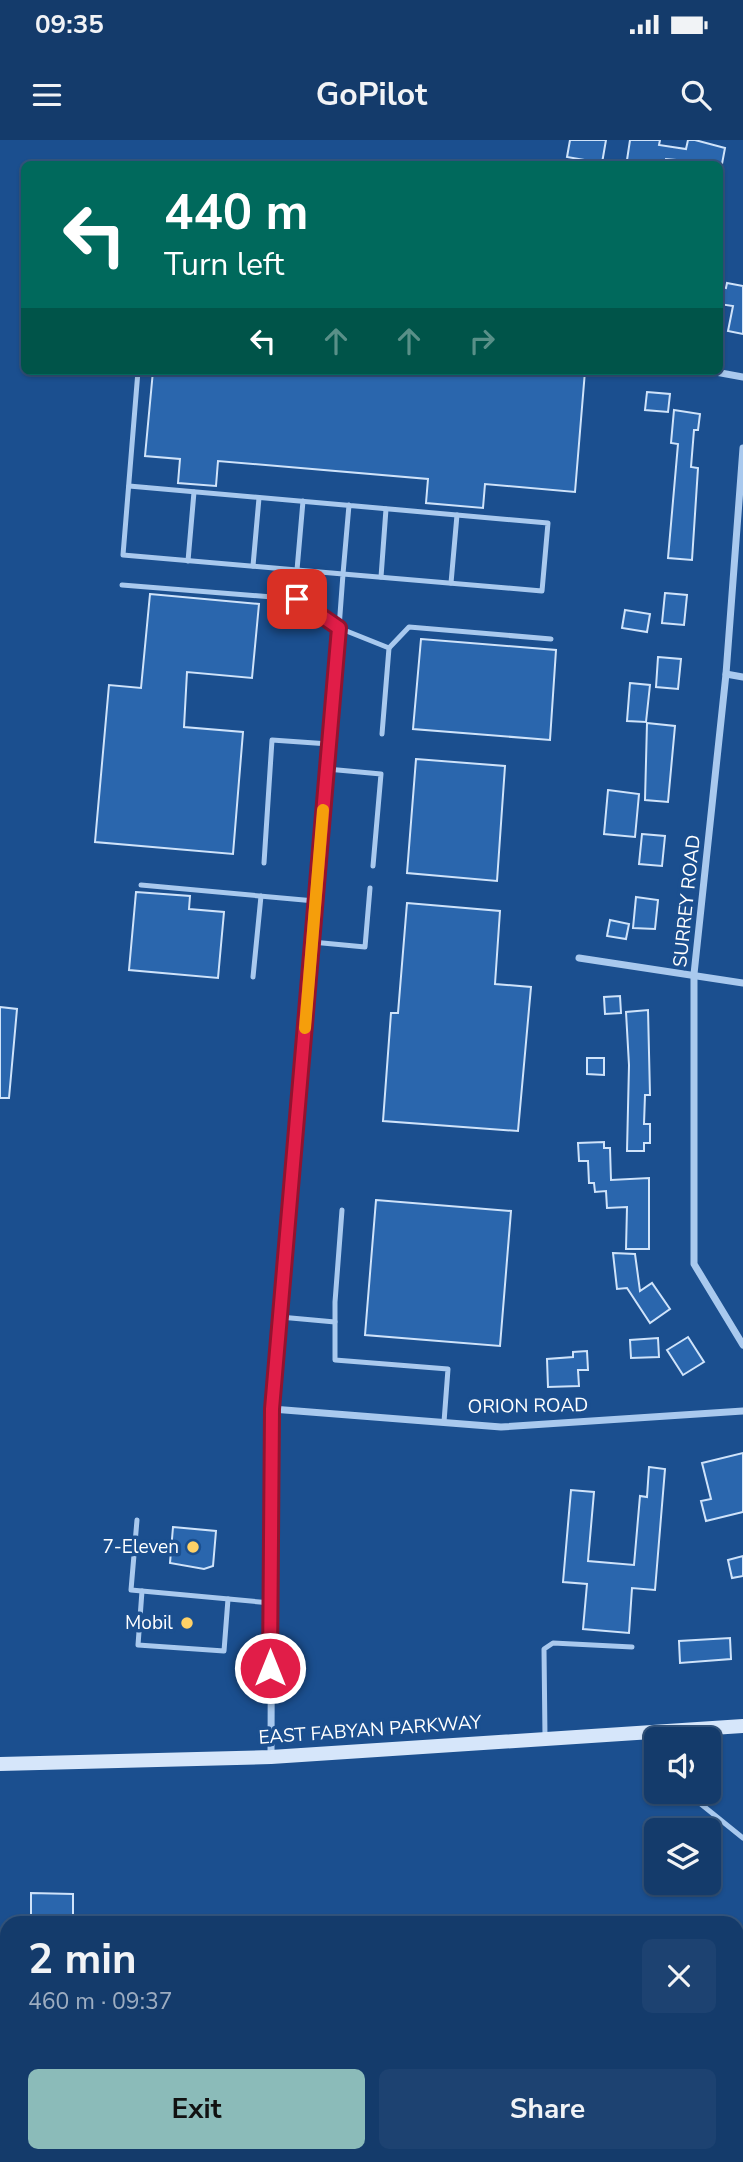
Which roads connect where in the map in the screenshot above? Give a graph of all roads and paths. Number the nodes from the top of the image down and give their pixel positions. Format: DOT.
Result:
graph roads {
  1 [pos="723,373"];
  2 [pos="138,375"];
  3 [pos="743,377"];
  4 [pos="743,448"];
  5 [pos="129,486"];
  6 [pos="194,492"];
  7 [pos="259,498"];
  8 [pos="303,501"];
  9 [pos="349,505"];
  10 [pos="386,509"];
  11 [pos="457,515"];
  12 [pos="188,561"];
  13 [pos="253,566"];
  14 [pos="297,570"];
  15 [pos="343,574"];
  16 [pos="380,577"];
  17 [pos="451,583"];
  18 [pos="122,585"];
  19 [pos="339,628"];
  20 [pos="551,639"];
  21 [pos="389,648"];
  22 [pos="726,674"];
  23 [pos="743,677"];
  24 [pos="382,734"];
  25 [pos="329,744"];
  26 [pos="327,769"];
  27 [pos="264,863"];
  28 [pos="373,866"];
  29 [pos="141,885"];
  30 [pos="370,888"];
  31 [pos="261,896"];
  32 [pos="315,901"];
  33 [pos="312,942"];
  34 [pos="579,958"];
  35 [pos="694,974"];
  36 [pos="253,977"];
  37 [pos="743,983"];
  38 [pos="342,1210"];
  39 [pos="280,1317"];
  40 [pos="335,1322"];
  41 [pos="743,1345"];
  42 [pos="272,1409"];
  43 [pos="743,1411"];
  44 [pos="443,1422"];
  45 [pos="137,1520"];
  46 [pos="142,1591"];
  47 [pos="228,1599"];
  48 [pos="271,1603"];
  49 [pos="632,1647"];
  50 [pos="743,1726"];
  51 [pos="721,1729"];
  52 [pos="644,1735"];
  53 [pos="545,1737"];
  54 [pos="271,1757"];
  55 [pos="0,1764"];
  56 [pos="701,1804"];
  57 [pos="743,1838"];
  1 -- 3 [label="street"];
  2 -- 5 [label="lane"];
  4 -- 22 [label="street, SURREY ROAD"];
  5 -- 6 [label="lane"];
  5 -- 12 [label="lane"];
  6 -- 7 [label="lane"];
  6 -- 12 [label="lane"];
  7 -- 8 [label="lane"];
  7 -- 13 [label="lane"];
  8 -- 9 [label="lane"];
  8 -- 14 [label="lane"];
  9 -- 10 [label="lane"];
  9 -- 15 [label="lane"];
  10 -- 11 [label="lane"];
  10 -- 16 [label="lane"];
  11 -- 17 [label="lane"];
  11 -- 17 [label="lane"];
  12 -- 13 [label="lane"];
  13 -- 14 [label="lane"];
  14 -- 15 [label="lane"];
  15 -- 16 [label="lane"];
  15 -- 19 [label="lane"];
  16 -- 17 [label="lane"];
  18 -- 19 [label="lane"];
  19 -- 21 [label="lane"];
  19 -- 25 [label="street"];
  20 -- 21 [label="lane"];
  21 -- 24 [label="lane"];
  22 -- 23 [label="street"];
  22 -- 35 [label="street, SURREY ROAD"];
  25 -- 26 [label="street"];
  25 -- 27 [label="lane"];
  26 -- 28 [label="lane"];
  26 -- 32 [label="street"];
  29 -- 31 [label="lane"];
  30 -- 33 [label="lane"];
  31 -- 32 [label="lane"];
  31 -- 36 [label="lane"];
  32 -- 33 [label="street"];
  33 -- 39 [label="street"];
  34 -- 35 [label="street"];
  35 -- 37 [label="street"];
  35 -- 41 [label="street, SURREY ROAD"];
  38 -- 40 [label="lane"];
  39 -- 40 [label="lane"];
  39 -- 42 [label="street"];
  40 -- 44 [label="lane"];
  42 -- 44 [label="street, ORION ROAD"];
  42 -- 48 [label="street"];
  43 -- 44 [label="street, ORION ROAD"];
  45 -- 46 [label="lane"];
  46 -- 47 [label="lane"];
  46 -- 47 [label="lane"];
  47 -- 48 [label="lane"];
  48 -- 54 [label="street"];
  49 -- 53 [label="lane"];
  50 -- 51 [label="main road, EAST FABYAN PARKWAY"];
  52 -- 53 [label="main road, EAST FABYAN PARKWAY"];
  53 -- 54 [label="main road, EAST FABYAN PARKWAY"];
  54 -- 55 [label="main road, EAST FABYAN PARKWAY"];
  56 -- 57 [label="lane"];
}
